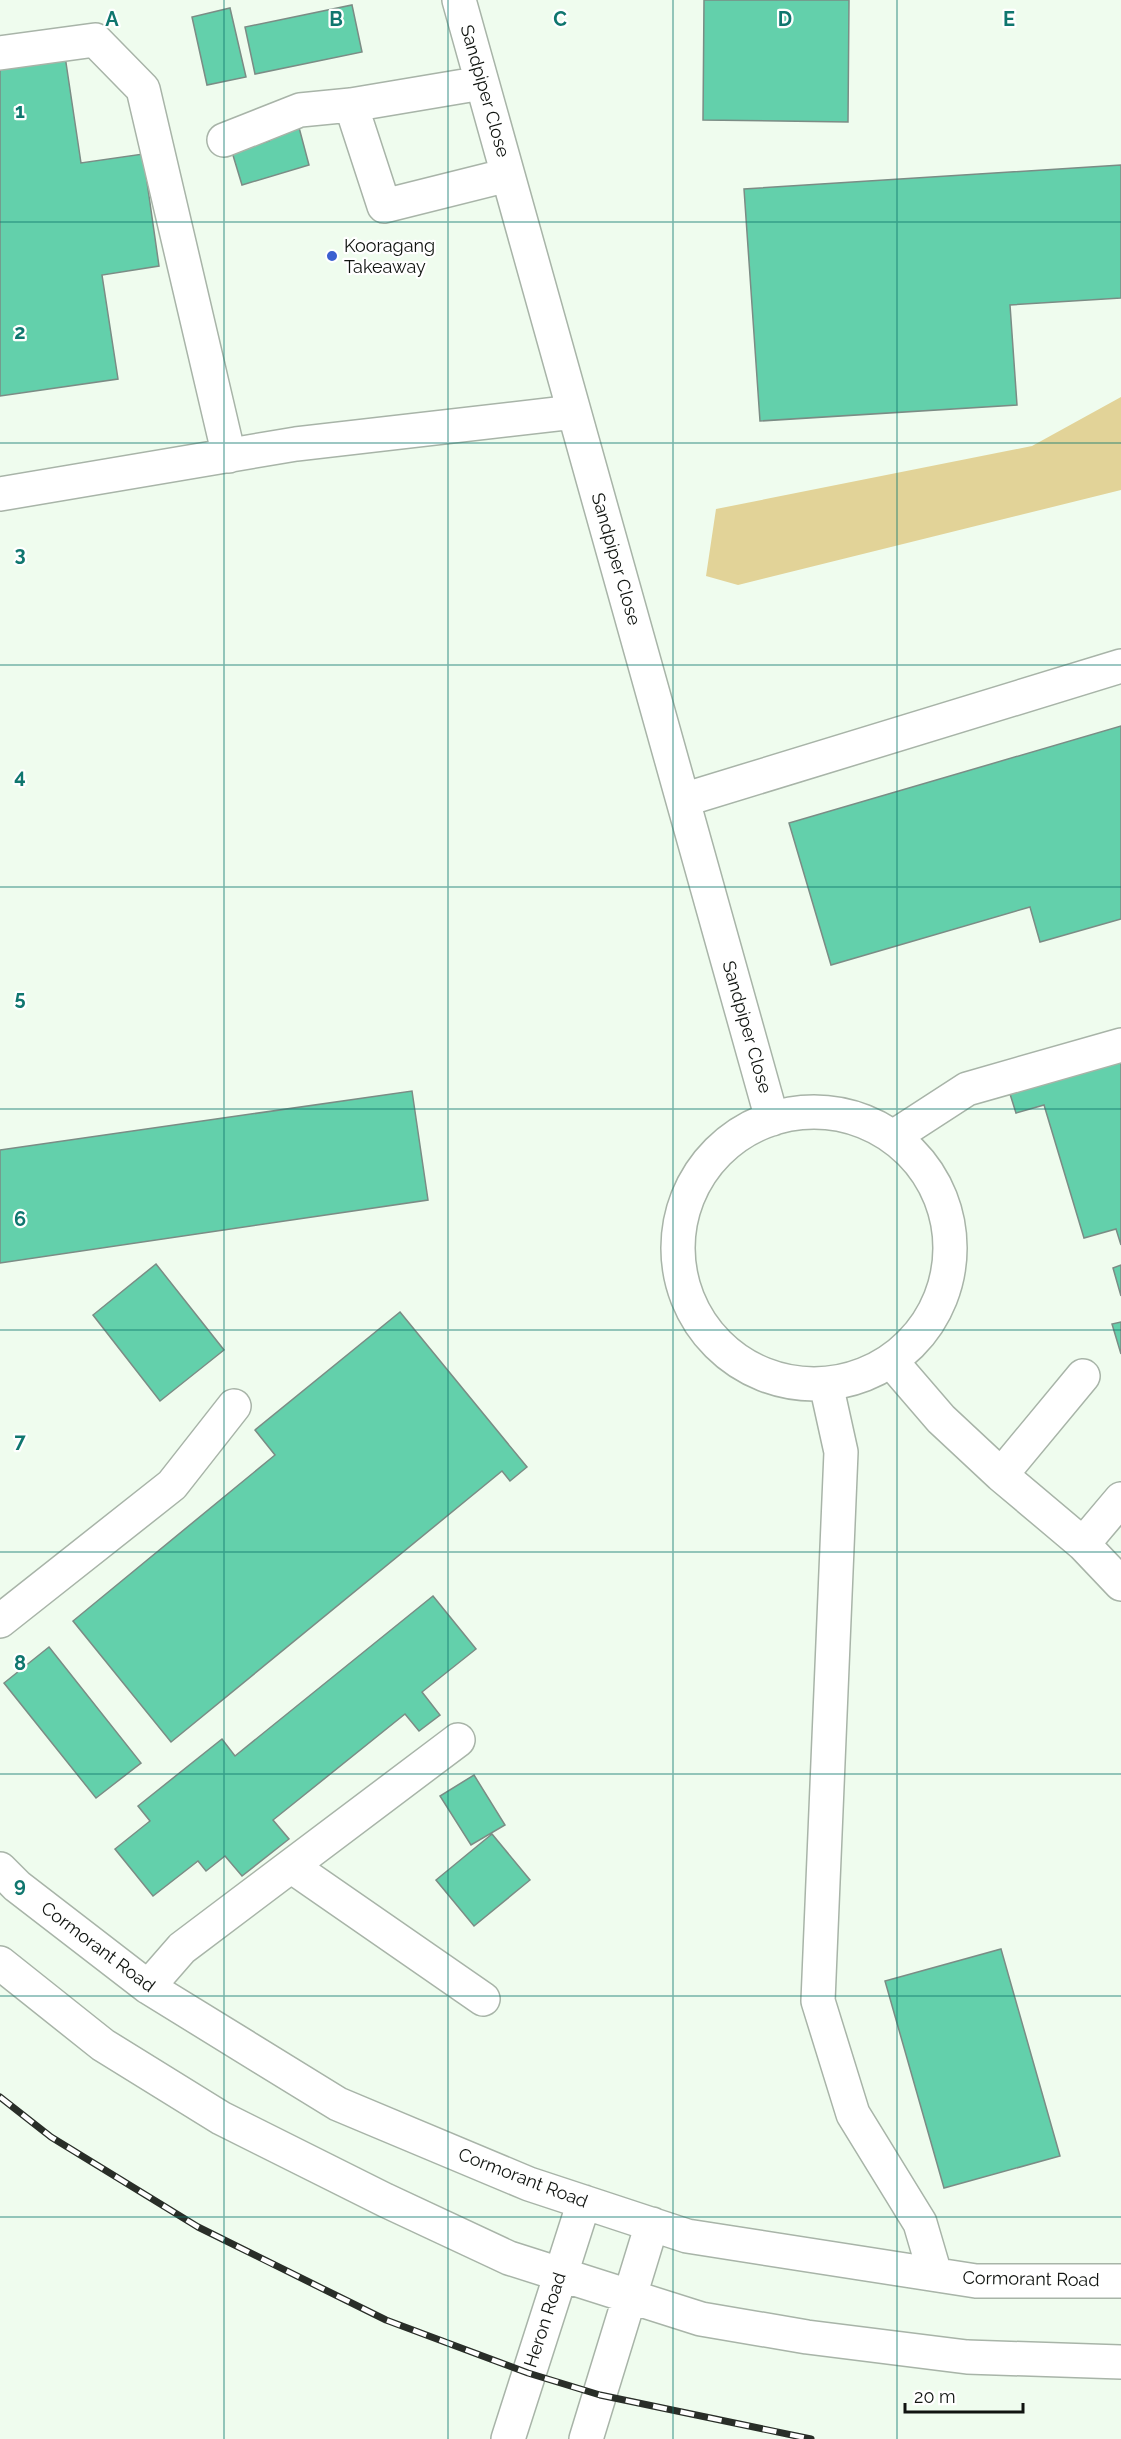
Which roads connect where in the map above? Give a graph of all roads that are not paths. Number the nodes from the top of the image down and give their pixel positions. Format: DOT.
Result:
graph roads {
  1 [pos="459,0"];
  2 [pos="0,53"];
  3 [pos="482,83"];
  4 [pos="351,105"];
  5 [pos="224,140"];
  6 [pos="508,175"];
  7 [pos="574,412"];
  8 [pos="229,456"];
  9 [pos="0,494"];
  10 [pos="1121,666"];
  11 [pos="683,800"];
  12 [pos="1121,1045"];
  13 [pos="772,1119"];
  14 [pos="893,1137"];
  15 [pos="891,1361"];
  16 [pos="1083,1376"];
  17 [pos="826,1384"];
  18 [pos="234,1406"];
  19 [pos="1000,1475"];
  20 [pos="1121,1499"];
  21 [pos="1083,1544"];
  22 [pos="1121,1584"];
  23 [pos="0,1621"];
  24 [pos="458,1740"];
  25 [pos="291,1866"];
  26 [pos="0,1869"];
  27 [pos="0,1963"];
  28 [pos="148,1987"];
  29 [pos="483,1999"];
  30 [pos="584,2202"];
  31 [pos="652,2224"];
  32 [pos="561,2274"];
  33 [pos="935,2274"];
  34 [pos="1121,2281"];
  35 [pos="630,2296"];
  36 [pos="1121,2362"];
  37 [pos="508,2439"];
  38 [pos="586,2439"];
  1 -- 3 [label="street, Sandpiper Close"];
  2 -- 8 [label="street"];
  3 -- 4 [label="street"];
  3 -- 6 [label="street, Sandpiper Close"];
  4 -- 5 [label="street"];
  4 -- 6 [label="street"];
  6 -- 7 [label="street, Sandpiper Close"];
  7 -- 8 [label="street"];
  7 -- 11 [label="street, Sandpiper Close"];
  8 -- 9 [label="street"];
  10 -- 11 [label="street"];
  11 -- 13 [label="street, Sandpiper Close"];
  12 -- 14 [label="street"];
  13 -- 14 [label="street, Sandpiper Close"];
  13 -- 17 [label="street, Sandpiper Close"];
  14 -- 15 [label="street, Sandpiper Close"];
  15 -- 17 [label="street, Sandpiper Close"];
  15 -- 19 [label="street"];
  16 -- 19 [label="street"];
  17 -- 33 [label="street"];
  18 -- 23 [label="street"];
  19 -- 21 [label="street"];
  20 -- 21 [label="street"];
  21 -- 22 [label="street"];
  24 -- 25 [label="street"];
  25 -- 28 [label="street"];
  25 -- 29 [label="street"];
  26 -- 28 [label="street, Cormorant Road"];
  27 -- 32 [label="street"];
  28 -- 30 [label="street, Cormorant Road"];
  30 -- 31 [label="street, Cormorant Road"];
  30 -- 32 [label="street, Heron Road"];
  31 -- 33 [label="street, Cormorant Road"];
  31 -- 35 [label="street"];
  32 -- 35 [label="street"];
  32 -- 37 [label="street, Heron Road"];
  33 -- 34 [label="street, Cormorant Road"];
  35 -- 36 [label="street"];
  35 -- 38 [label="street"];
}
